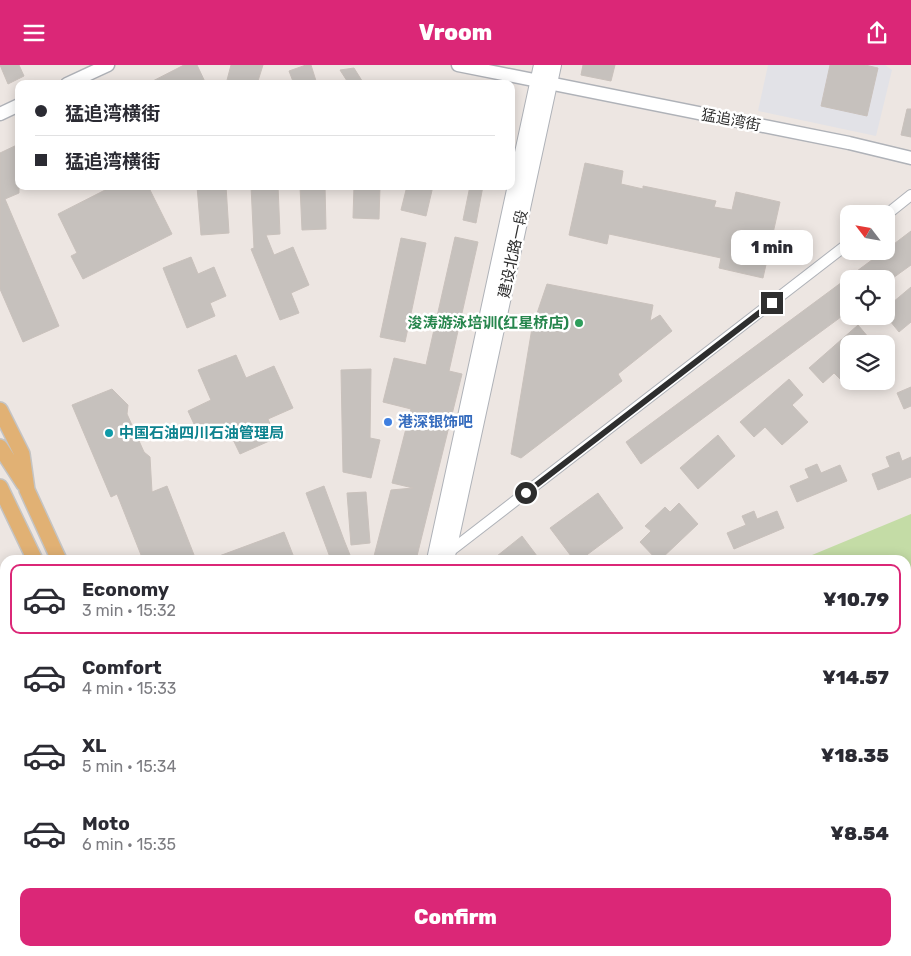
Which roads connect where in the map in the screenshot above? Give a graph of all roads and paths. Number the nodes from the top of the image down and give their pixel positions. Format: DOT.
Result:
graph roads {
  1 [pos="108,65"];
  2 [pos="458,65"];
  3 [pos="541,65"];
  4 [pos="554,65"];
  5 [pos="75,80"];
  6 [pos="544,83"];
  7 [pos="15,107"];
  8 [pos="0,114"];
  9 [pos="911,158"];
  10 [pos="911,195"];
  11 [pos="895,208"];
  12 [pos="840,250"];
  13 [pos="0,410"];
  14 [pos="0,447"];
  15 [pos="0,487"];
  16 [pos="27,490"];
  17 [pos="33,555"];
  18 [pos="57,555"];
  19 [pos="441,555"];
  20 [pos="442,555"];
  1 -- 5 [label="street"];
  2 -- 6 [label="street, 猛追湾街"];
  3 -- 6 [label="main road, 建设北路一段"];
  4 -- 6 [label="main road, 建设北路一段"];
  6 -- 9 [label="street, 猛追湾街"];
  6 -- 19 [label="main road, 建设北路一段"];
  7 -- 8 [label="street"];
  10 -- 11 [label="street"];
  12 -- 20 [label="street"];
  13 -- 16 [label="main road"];
  14 -- 16 [label="main road"];
  15 -- 17 [label="main road"];
  16 -- 18 [label="main road"];
}
